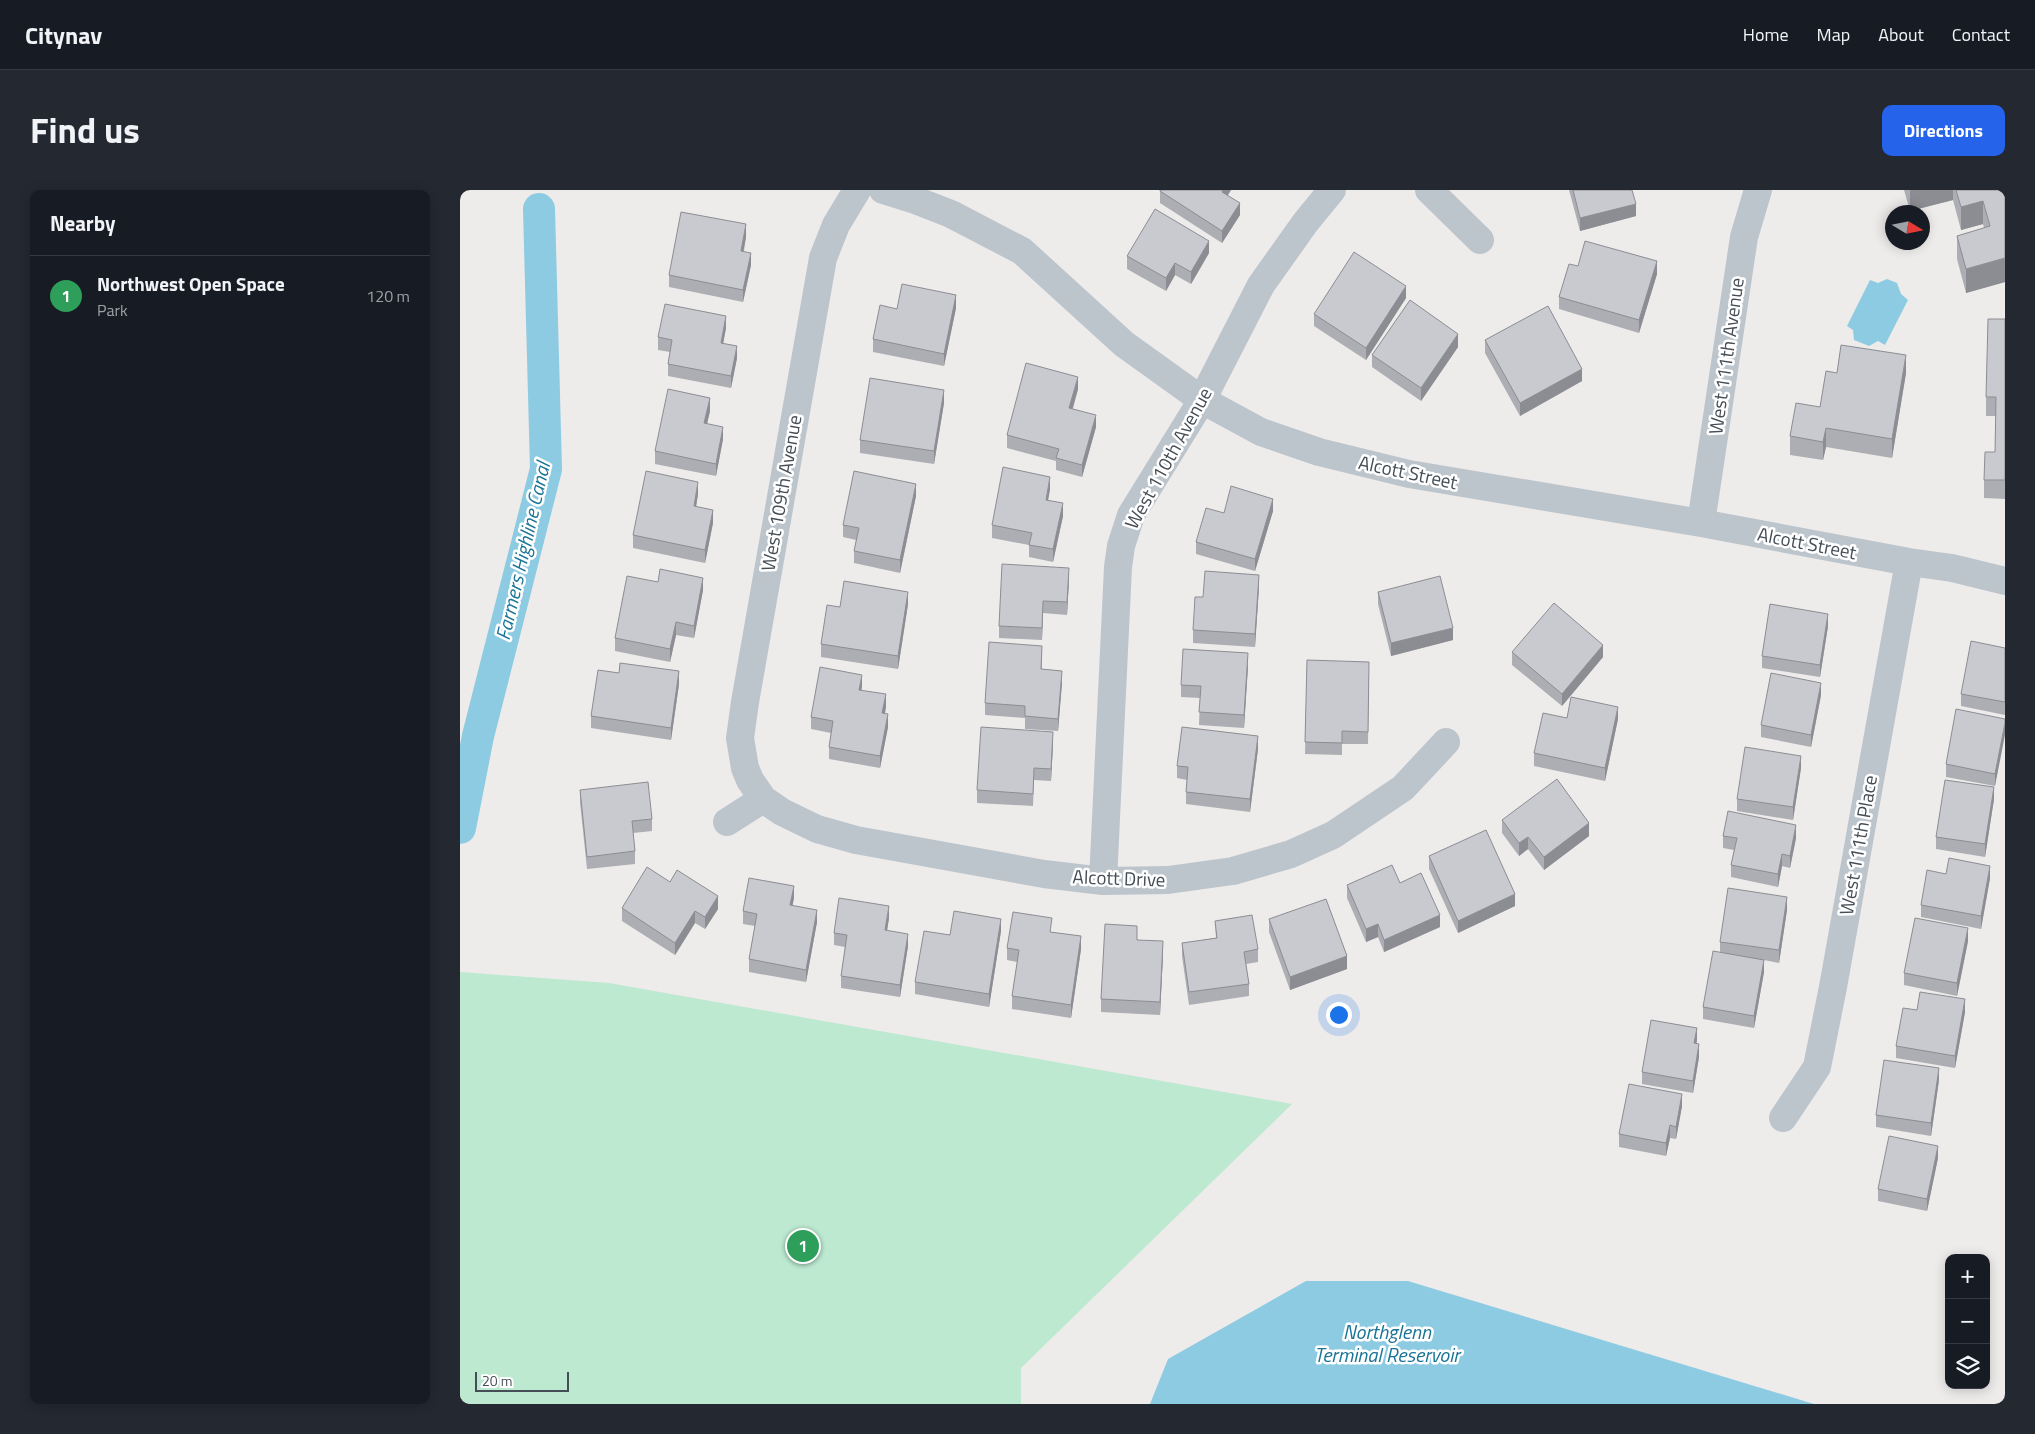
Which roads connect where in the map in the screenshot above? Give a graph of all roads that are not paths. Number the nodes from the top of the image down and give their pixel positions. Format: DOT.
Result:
graph roads {
  1 [pos="857,190"];
  2 [pos="883,190"];
  3 [pos="1332,190"];
  4 [pos="1429,190"];
  5 [pos="1758,190"];
  6 [pos="1480,240"];
  7 [pos="1202,400"];
  8 [pos="1701,523"];
  9 [pos="1909,562"];
  10 [pos="2005,581"];
  11 [pos="1446,742"];
  12 [pos="763,799"];
  13 [pos="727,822"];
  14 [pos="1103,881"];
  15 [pos="1783,1118"];
  1 -- 12 [label="street, West 109th Avenue"];
  2 -- 7 [label="street, Alcott Street"];
  3 -- 7 [label="street, West 110th Avenue"];
  4 -- 6 [label="street"];
  5 -- 8 [label="street, West 111th Avenue"];
  7 -- 8 [label="street, Alcott Street"];
  7 -- 14 [label="street, West 110th Avenue"];
  8 -- 9 [label="street, Alcott Street"];
  9 -- 10 [label="street, Alcott Street"];
  9 -- 15 [label="street, West 111th Place"];
  11 -- 14 [label="street, Alcott Drive"];
  12 -- 13 [label="street"];
  12 -- 14 [label="street, Alcott Drive"];
}
